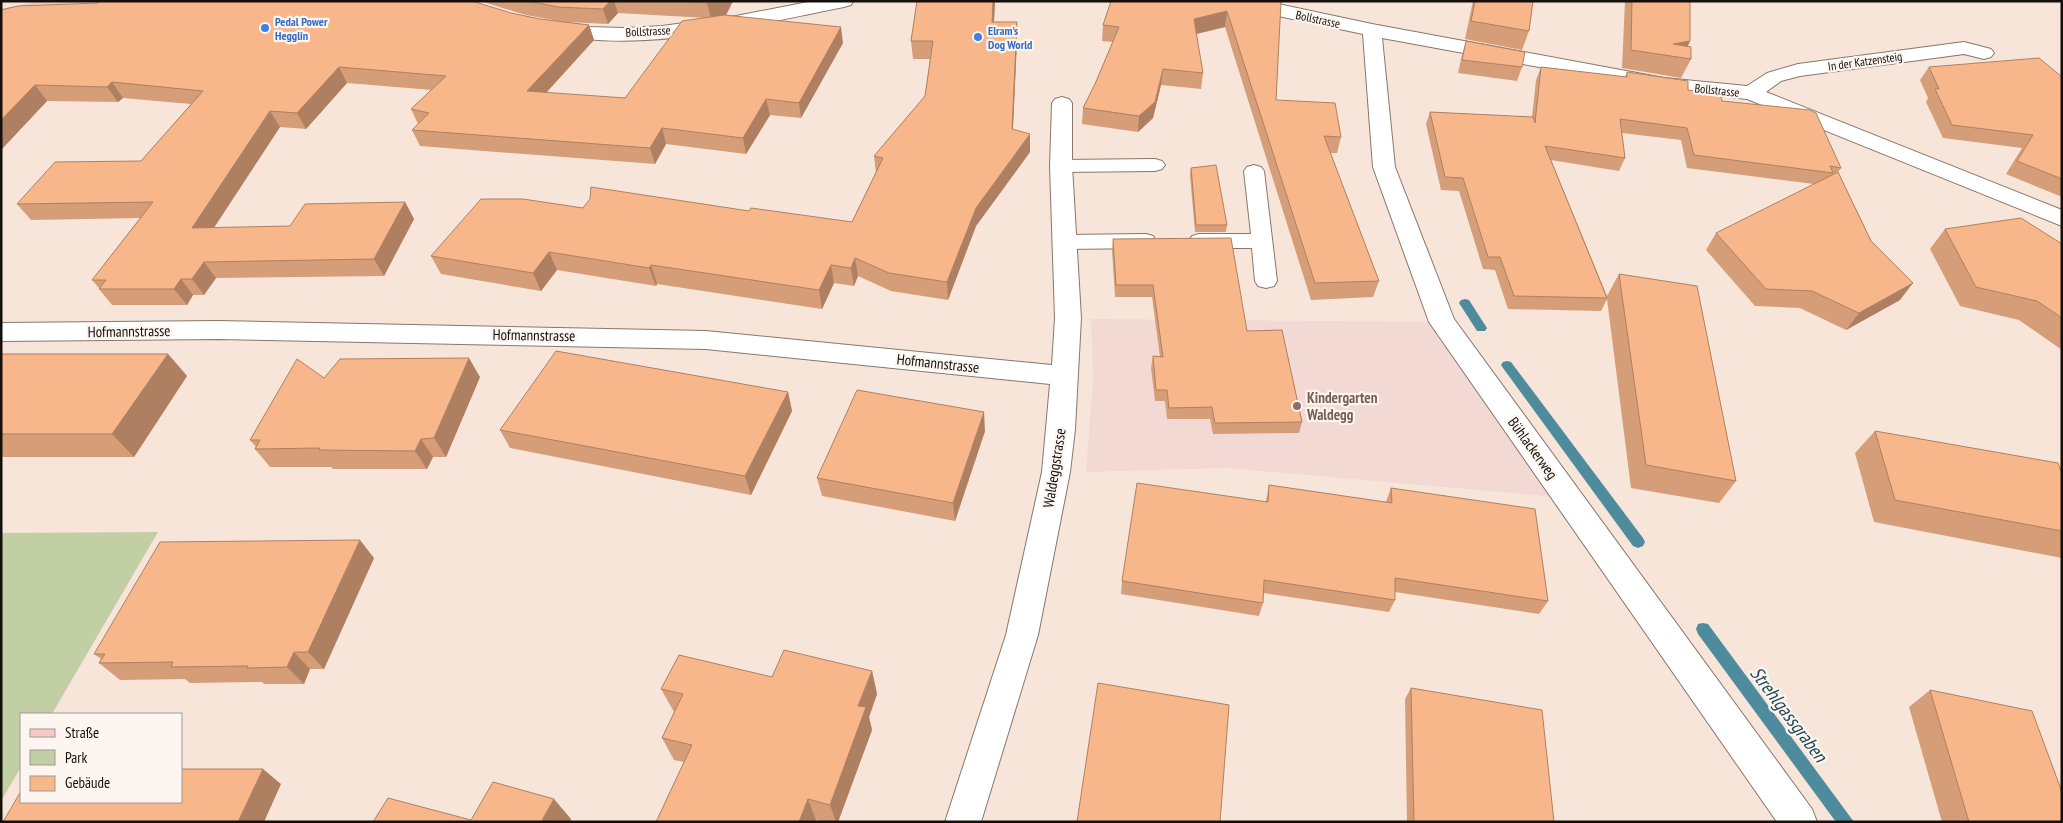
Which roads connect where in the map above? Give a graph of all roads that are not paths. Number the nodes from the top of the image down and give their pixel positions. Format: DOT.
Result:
graph roads {
  1 [pos="73,1"];
  2 [pos="844,1"];
  3 [pos="1236,1"];
  4 [pos="1,16"];
  5 [pos="538,25"];
  6 [pos="1372,30"];
  7 [pos="1984,54"];
  8 [pos="1751,93"];
  9 [pos="1062,103"];
  10 [pos="1155,165"];
  11 [pos="1062,166"];
  12 [pos="1254,171"];
  13 [pos="2062,219"];
  14 [pos="1261,241"];
  15 [pos="1065,242"];
  16 [pos="1266,281"];
  17 [pos="1,332"];
  18 [pos="1065,376"];
  19 [pos="964,822"];
  20 [pos="1799,822"];
  1 -- 4 [label="main road"];
  2 -- 5 [label="street, Bollstrasse"];
  3 -- 6 [label="street, Bollstrasse"];
  6 -- 8 [label="street, Bollstrasse"];
  6 -- 20 [label="street, Bühlackerweg"];
  7 -- 8 [label="street, In der Katzensteig"];
  8 -- 13 [label="street, Bollstrasse"];
  9 -- 11 [label="street, Waldeggstrasse"];
  10 -- 11 [label="lane"];
  11 -- 15 [label="street, Waldeggstrasse"];
  12 -- 14 [label="lane"];
  14 -- 15 [label="lane"];
  14 -- 16 [label="lane"];
  15 -- 18 [label="street, Waldeggstrasse"];
  17 -- 18 [label="street, Hofmannstrasse"];
  18 -- 19 [label="street, Waldeggstrasse"];
}
